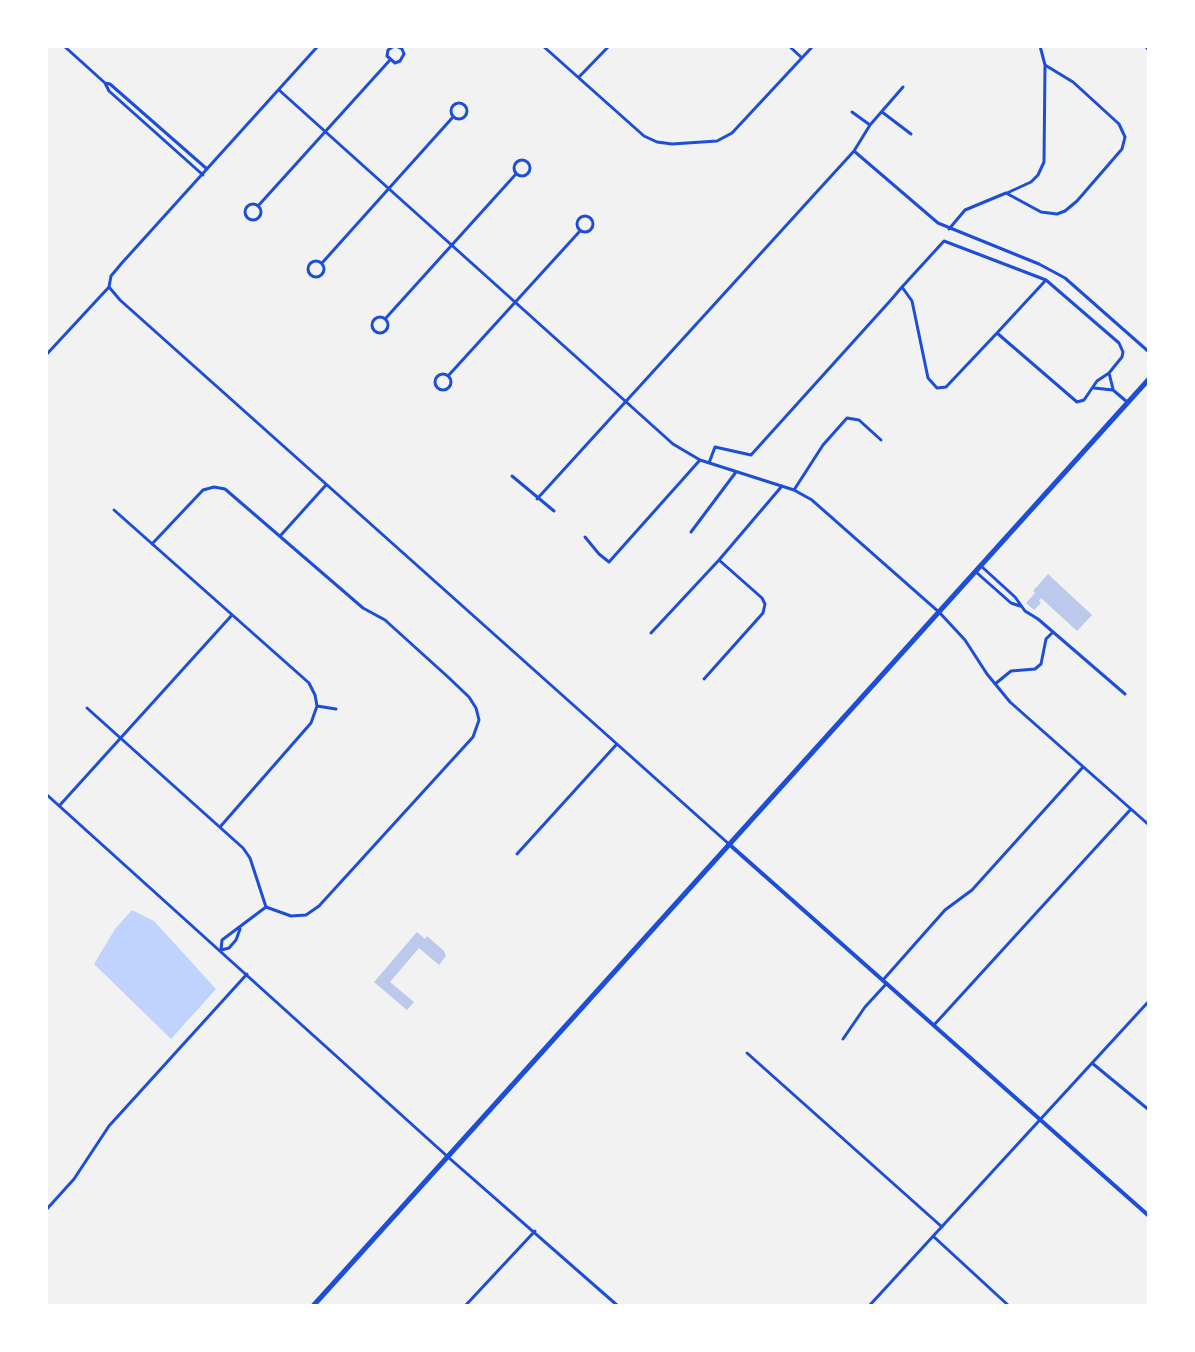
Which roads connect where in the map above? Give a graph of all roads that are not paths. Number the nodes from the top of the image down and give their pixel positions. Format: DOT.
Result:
graph roads {
  1 [pos="64,46"];
  2 [pos="318,46"];
  3 [pos="395,46"];
  4 [pos="543,46"];
  5 [pos="609,46"];
  6 [pos="789,46"];
  7 [pos="813,46"];
  8 [pos="1040,46"];
  9 [pos="802,58"];
  10 [pos="390,60"];
  11 [pos="1045,65"];
  12 [pos="579,77"];
  13 [pos="103,81"];
  14 [pos="903,87"];
  15 [pos="279,90"];
  16 [pos="852,112"];
  17 [pos="882,112"];
  18 [pos="453,117"];
  19 [pos="870,125"];
  20 [pos="325,132"];
  21 [pos="911,134"];
  22 [pos="854,151"];
  23 [pos="207,169"];
  24 [pos="516,174"];
  25 [pos="203,175"];
  26 [pos="389,188"];
  27 [pos="1006,193"];
  28 [pos="258,206"];
  29 [pos="949,229"];
  30 [pos="580,231"];
  31 [pos="452,246"];
  32 [pos="322,263"];
  33 [pos="1046,280"];
  34 [pos="109,287"];
  35 [pos="902,287"];
  36 [pos="514,302"];
  37 [pos="385,319"];
  38 [pos="997,333"];
  39 [pos="1149,352"];
  40 [pos="46,355"];
  41 [pos="1109,373"];
  42 [pos="448,376"];
  43 [pos="1149,379"];
  44 [pos="1094,388"];
  45 [pos="1113,390"];
  46 [pos="626,403"];
  47 [pos="1128,403"];
  48 [pos="881,440"];
  49 [pos="700,460"];
  50 [pos="709,463"];
  51 [pos="736,472"];
  52 [pos="512,476"];
  53 [pos="326,485"];
  54 [pos="782,486"];
  55 [pos="794,490"];
  56 [pos="537,499"];
  57 [pos="114,510"];
  58 [pos="554,511"];
  59 [pos="691,532"];
  60 [pos="281,535"];
  61 [pos="585,537"];
  62 [pos="152,544"];
  63 [pos="719,560"];
  64 [pos="981,566"];
  65 [pos="976,572"];
  66 [pos="1020,606"];
  67 [pos="939,612"];
  68 [pos="232,615"];
  69 [pos="1053,631"];
  70 [pos="651,633"];
  71 [pos="704,679"];
  72 [pos="995,684"];
  73 [pos="1125,694"];
  74 [pos="317,706"];
  75 [pos="87,708"];
  76 [pos="336,709"];
  77 [pos="120,738"];
  78 [pos="616,745"];
  79 [pos="1083,767"];
  80 [pos="46,794"];
  81 [pos="59,806"];
  82 [pos="1131,809"];
  83 [pos="1149,825"];
  84 [pos="220,827"];
  85 [pos="730,845"];
  86 [pos="517,854"];
  87 [pos="266,907"];
  88 [pos="240,929"];
  89 [pos="221,950"];
  90 [pos="247,974"];
  91 [pos="885,981"];
  92 [pos="1149,1001"];
  93 [pos="934,1025"];
  94 [pos="843,1039"];
  95 [pos="747,1053"];
  96 [pos="1092,1063"];
  97 [pos="1149,1110"];
  98 [pos="1040,1120"];
  99 [pos="448,1157"];
  100 [pos="46,1210"];
  101 [pos="1149,1216"];
  102 [pos="942,1227"];
  103 [pos="535,1231"];
  104 [pos="933,1236"];
  105 [pos="313,1306"];
  106 [pos="466,1306"];
  107 [pos="618,1306"];
  108 [pos="869,1306"];
  109 [pos="1009,1306"];
  1 -- 13 [label="street"];
  2 -- 15 [label="street"];
  3 -- 10 [label="street"];
  3 -- 10 [label="street"];
  4 -- 12 [label="street"];
  5 -- 12 [label="street"];
  6 -- 9 [label="street"];
  7 -- 9 [label="street"];
  8 -- 11 [label="street"];
  9 -- 12 [label="street"];
  10 -- 20 [label="street"];
  11 -- 27 [label="street"];
  11 -- 27 [label="street"];
  13 -- 23 [label="street"];
  13 -- 25 [label="street"];
  14 -- 17 [label="street"];
  15 -- 20 [label="street"];
  15 -- 23 [label="street"];
  16 -- 19 [label="street"];
  17 -- 19 [label="street"];
  17 -- 21 [label="street"];
  18 -- 18 [label="street"];
  18 -- 26 [label="street"];
  19 -- 22 [label="street"];
  20 -- 26 [label="street"];
  20 -- 28 [label="street"];
  22 -- 29 [label="street"];
  22 -- 46 [label="street"];
  23 -- 25 [label="street"];
  24 -- 24 [label="street"];
  24 -- 31 [label="street"];
  25 -- 34 [label="street"];
  26 -- 31 [label="street"];
  26 -- 32 [label="street"];
  27 -- 29 [label="street"];
  28 -- 28 [label="street"];
  29 -- 39 [label="street"];
  30 -- 30 [label="street"];
  30 -- 36 [label="street"];
  31 -- 36 [label="street"];
  31 -- 37 [label="street"];
  32 -- 32 [label="street"];
  33 -- 35 [label="street"];
  33 -- 38 [label="street"];
  33 -- 41 [label="street"];
  34 -- 40 [label="street"];
  34 -- 53 [label="street"];
  35 -- 38 [label="street"];
  35 -- 50 [label="street"];
  36 -- 42 [label="street"];
  36 -- 46 [label="street"];
  37 -- 37 [label="street"];
  38 -- 44 [label="street"];
  41 -- 44 [label="street"];
  41 -- 45 [label="street"];
  42 -- 42 [label="street"];
  43 -- 47 [label="main road"];
  44 -- 45 [label="street"];
  45 -- 47 [label="street"];
  46 -- 49 [label="street"];
  46 -- 56 [label="street"];
  47 -- 64 [label="main road"];
  48 -- 55 [label="street"];
  49 -- 50 [label="street"];
  49 -- 61 [label="street"];
  50 -- 51 [label="street"];
  51 -- 54 [label="street"];
  51 -- 59 [label="street"];
  52 -- 56 [label="street"];
  53 -- 60 [label="street"];
  53 -- 78 [label="street"];
  54 -- 55 [label="street"];
  54 -- 63 [label="street"];
  55 -- 67 [label="street"];
  56 -- 58 [label="street"];
  57 -- 62 [label="street"];
  60 -- 62 [label="street"];
  60 -- 87 [label="street"];
  62 -- 68 [label="street"];
  63 -- 70 [label="street"];
  63 -- 71 [label="street"];
  64 -- 65 [label="main road"];
  64 -- 66 [label="street"];
  65 -- 66 [label="street"];
  65 -- 67 [label="main road"];
  66 -- 69 [label="street"];
  67 -- 72 [label="street"];
  67 -- 85 [label="main road"];
  68 -- 74 [label="street"];
  68 -- 77 [label="street"];
  69 -- 72 [label="street"];
  69 -- 73 [label="street"];
  72 -- 79 [label="street"];
  74 -- 76 [label="street"];
  74 -- 84 [label="street"];
  75 -- 77 [label="street"];
  77 -- 81 [label="street"];
  77 -- 84 [label="street"];
  78 -- 85 [label="street"];
  78 -- 86 [label="street"];
  79 -- 82 [label="street"];
  79 -- 91 [label="street"];
  80 -- 81 [label="street"];
  81 -- 89 [label="street"];
  82 -- 83 [label="street"];
  82 -- 93 [label="street"];
  84 -- 87 [label="street"];
  85 -- 91 [label="street"];
  85 -- 99 [label="main road"];
  87 -- 88 [label="street"];
  88 -- 89 [label="street"];
  88 -- 89 [label="street"];
  89 -- 90 [label="street"];
  90 -- 99 [label="street"];
  90 -- 100 [label="street"];
  91 -- 93 [label="street"];
  91 -- 94 [label="street"];
  92 -- 96 [label="street"];
  93 -- 98 [label="street"];
  95 -- 102 [label="street"];
  96 -- 97 [label="street"];
  96 -- 98 [label="street"];
  98 -- 101 [label="street"];
  98 -- 102 [label="street"];
  99 -- 103 [label="street"];
  99 -- 105 [label="main road"];
  102 -- 104 [label="street"];
  103 -- 106 [label="street"];
  103 -- 107 [label="street"];
  104 -- 108 [label="street"];
  104 -- 109 [label="street"];
}
